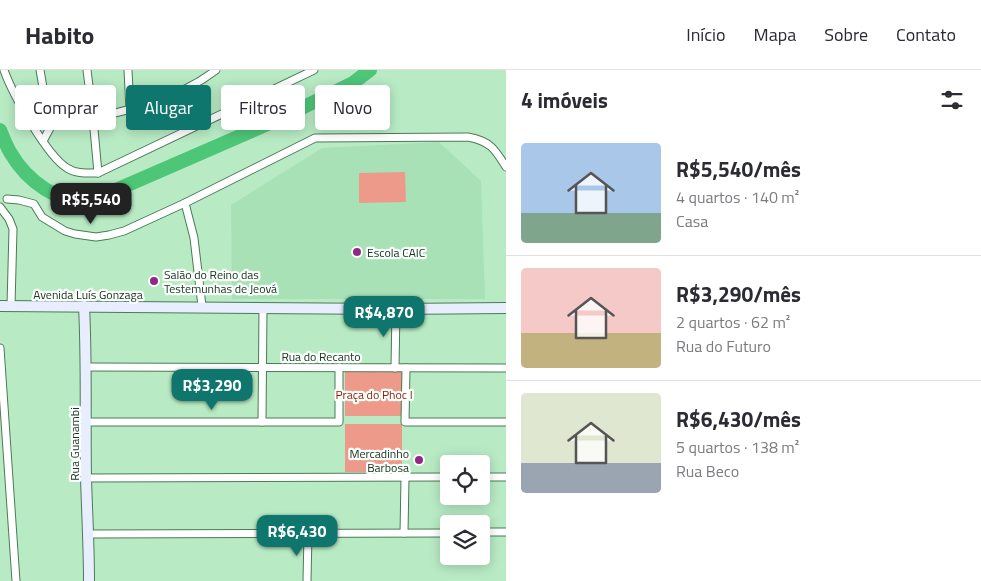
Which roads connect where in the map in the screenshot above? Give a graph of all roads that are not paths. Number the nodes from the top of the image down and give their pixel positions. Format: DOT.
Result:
graph roads {
  1 [pos="4,70"];
  2 [pos="40,70"];
  3 [pos="87,70"];
  4 [pos="128,70"];
  5 [pos="216,70"];
  6 [pos="314,70"];
  7 [pos="89,85"];
  8 [pos="129,85"];
  9 [pos="191,85"];
  10 [pos="94,130"];
  11 [pos="43,141"];
  12 [pos="506,167"];
  13 [pos="98,173"];
  14 [pos="7,199"];
  15 [pos="184,203"];
  16 [pos="0,207"];
  17 [pos="0,306"];
  18 [pos="11,306"];
  19 [pos="84,306"];
  20 [pos="202,306"];
  21 [pos="263,308"];
  22 [pos="506,308"];
  23 [pos="396,309"];
  24 [pos="0,348"];
  25 [pos="87,366"];
  26 [pos="339,366"];
  27 [pos="0,367"];
  28 [pos="262,367"];
  29 [pos="395,368"];
  30 [pos="406,368"];
  31 [pos="506,368"];
  32 [pos="2,422"];
  33 [pos="86,422"];
  34 [pos="262,422"];
  35 [pos="506,422"];
  36 [pos="4,474"];
  37 [pos="490,477"];
  38 [pos="506,477"];
  39 [pos="86,478"];
  40 [pos="405,478"];
  41 [pos="440,478"];
  42 [pos="440,532"];
  43 [pos="490,532"];
  44 [pos="506,532"];
  45 [pos="404,533"];
  46 [pos="89,534"];
  47 [pos="308,534"];
  48 [pos="16,581"];
  49 [pos="90,581"];
  50 [pos="307,581"];
  1 -- 11 [label="street"];
  2 -- 11 [label="street"];
  3 -- 7 [label="street"];
  4 -- 8 [label="street"];
  5 -- 9 [label="street"];
  6 -- 13 [label="street"];
  10 -- 13 [label="street"];
  11 -- 13 [label="street"];
  12 -- 15 [label="street"];
  14 -- 15 [label="street"];
  15 -- 20 [label="street"];
  16 -- 18 [label="street"];
  17 -- 18 [label="street, Avenida Luís Gonzaga"];
  18 -- 19 [label="street, Avenida Luís Gonzaga"];
  19 -- 20 [label="street, Avenida Luís Gonzaga"];
  19 -- 25 [label="street, Rua Guanambi"];
  20 -- 21 [label="street, Avenida Luís Gonzaga"];
  21 -- 23 [label="street, Avenida Luís Gonzaga"];
  21 -- 28 [label="street"];
  22 -- 23 [label="street, Avenida Luís Gonzaga"];
  23 -- 29 [label="street"];
  24 -- 27 [label="street"];
  25 -- 28 [label="street, Rua do Recanto"];
  25 -- 33 [label="street, Rua Guanambi"];
  26 -- 28 [label="street, Rua do Recanto"];
  26 -- 29 [label="street, Rua do Recanto"];
  26 -- 34 [label="street"];
  27 -- 32 [label="street"];
  28 -- 34 [label="street"];
  29 -- 30 [label="street, Rua do Recanto"];
  30 -- 31 [label="street, Rua do Recanto"];
  30 -- 35 [label="street"];
  32 -- 36 [label="street"];
  33 -- 34 [label="street"];
  33 -- 39 [label="street, Rua Guanambi"];
  36 -- 48 [label="street"];
  37 -- 38 [label="street"];
  39 -- 40 [label="street"];
  39 -- 46 [label="street, Rua Guanambi"];
  40 -- 41 [label="street"];
  40 -- 45 [label="street"];
  42 -- 45 [label="street"];
  43 -- 44 [label="street"];
  45 -- 47 [label="street"];
  46 -- 47 [label="street"];
  46 -- 49 [label="street, Rua Guanambi"];
  47 -- 50 [label="street"];
}
